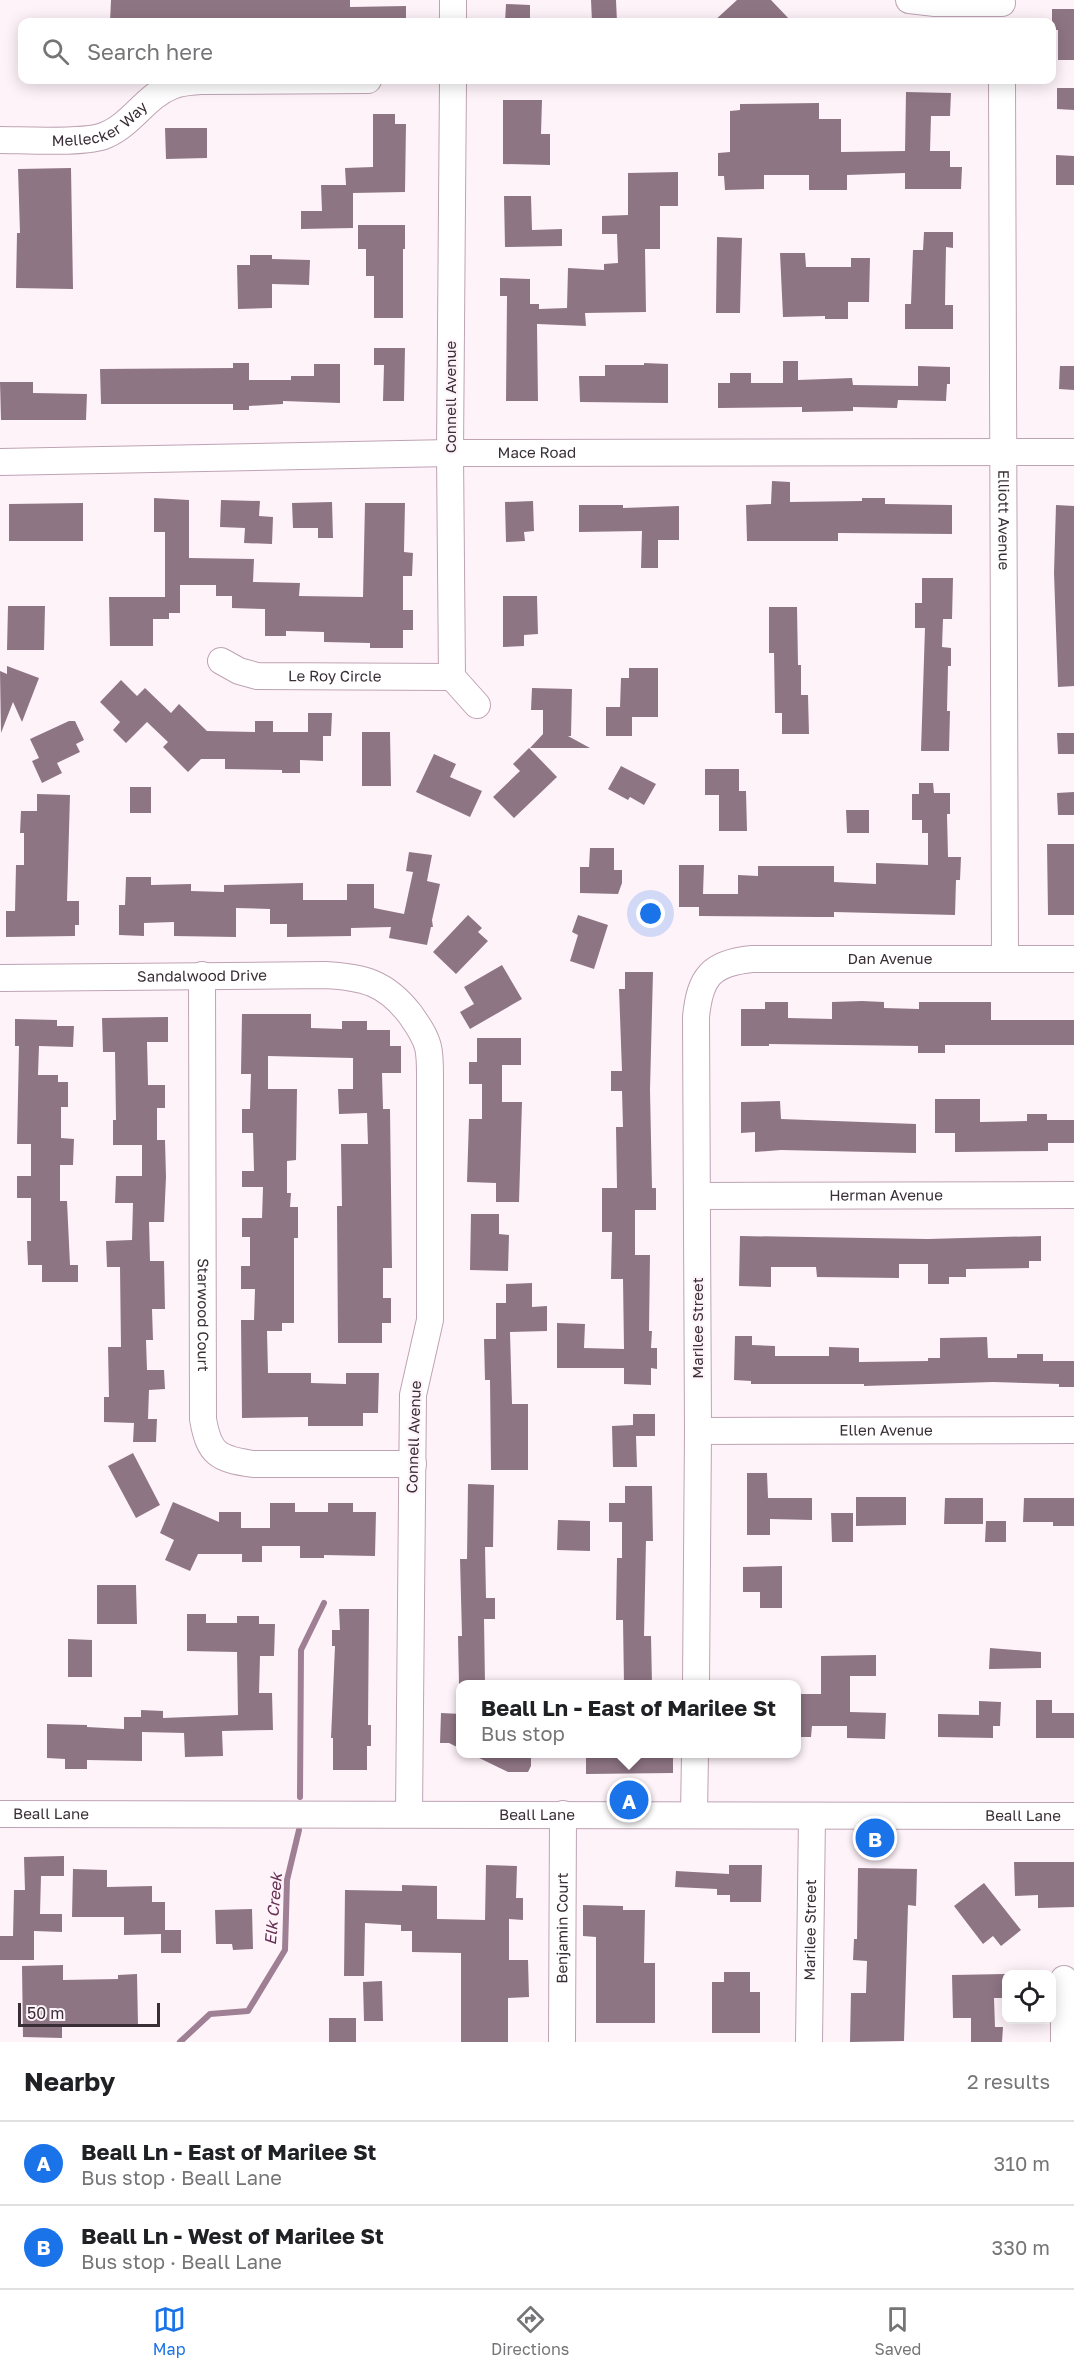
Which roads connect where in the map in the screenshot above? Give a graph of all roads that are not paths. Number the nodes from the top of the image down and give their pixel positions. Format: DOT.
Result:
graph roads {
  1 [pos="453,0"];
  2 [pos="909,0"];
  3 [pos="1002,8"];
  4 [pos="453,18"];
  5 [pos="180,84"];
  6 [pos="453,84"];
  7 [pos="1002,84"];
  8 [pos="0,140"];
  9 [pos="1004,452"];
  10 [pos="1074,452"];
  11 [pos="450,453"];
  12 [pos="0,462"];
  13 [pos="220,661"];
  14 [pos="452,676"];
  15 [pos="477,705"];
  16 [pos="1005,959"];
  17 [pos="1074,959"];
  18 [pos="709,973"];
  19 [pos="202,975"];
  20 [pos="0,978"];
  21 [pos="399,1000"];
  22 [pos="1074,1195"];
  23 [pos="697,1196"];
  24 [pos="1074,1430"];
  25 [pos="698,1431"];
  26 [pos="413,1464"];
  27 [pos="696,1680"];
  28 [pos="695,1758"];
  29 [pos="0,1814"];
  30 [pos="409,1814"];
  31 [pos="563,1814"];
  32 [pos="694,1815"];
  33 [pos="812,1816"];
  34 [pos="1074,1816"];
  35 [pos="1064,1979"];
  36 [pos="562,2042"];
  37 [pos="809,2042"];
  38 [pos="1064,2042"];
  1 -- 4 [label="street"];
  2 -- 3 [label="street"];
  5 -- 8 [label="street, Mellecker Way"];
  6 -- 11 [label="street, Connell Avenue"];
  7 -- 9 [label="street, Elliott Avenue"];
  9 -- 10 [label="street, Mace Road"];
  9 -- 11 [label="street, Mace Road"];
  9 -- 16 [label="street, Elliott Avenue"];
  11 -- 12 [label="street, Mace Road"];
  11 -- 14 [label="street, Connell Avenue"];
  13 -- 14 [label="street, Le Roy Circle"];
  14 -- 15 [label="street"];
  16 -- 17 [label="street, Dan Avenue"];
  16 -- 18 [label="street, Dan Avenue"];
  18 -- 23 [label="street, Marilee Street"];
  19 -- 20 [label="street, Sandalwood Drive"];
  19 -- 21 [label="street, Sandalwood Drive"];
  19 -- 26 [label="street, Starwood Court"];
  21 -- 26 [label="street, Connell Avenue"];
  22 -- 23 [label="street, Herman Avenue"];
  23 -- 25 [label="street, Marilee Street"];
  24 -- 25 [label="street, Ellen Avenue"];
  25 -- 27 [label="street, Marilee Street"];
  26 -- 30 [label="street, Connell Avenue"];
  28 -- 32 [label="street"];
  29 -- 30 [label="street, Beall Lane"];
  30 -- 31 [label="street, Beall Lane"];
  31 -- 32 [label="street, Beall Lane"];
  31 -- 36 [label="street, Benjamin Court"];
  32 -- 33 [label="street, Beall Lane"];
  33 -- 34 [label="street, Beall Lane"];
  33 -- 37 [label="street, Marilee Street"];
  35 -- 38 [label="street"];
}
